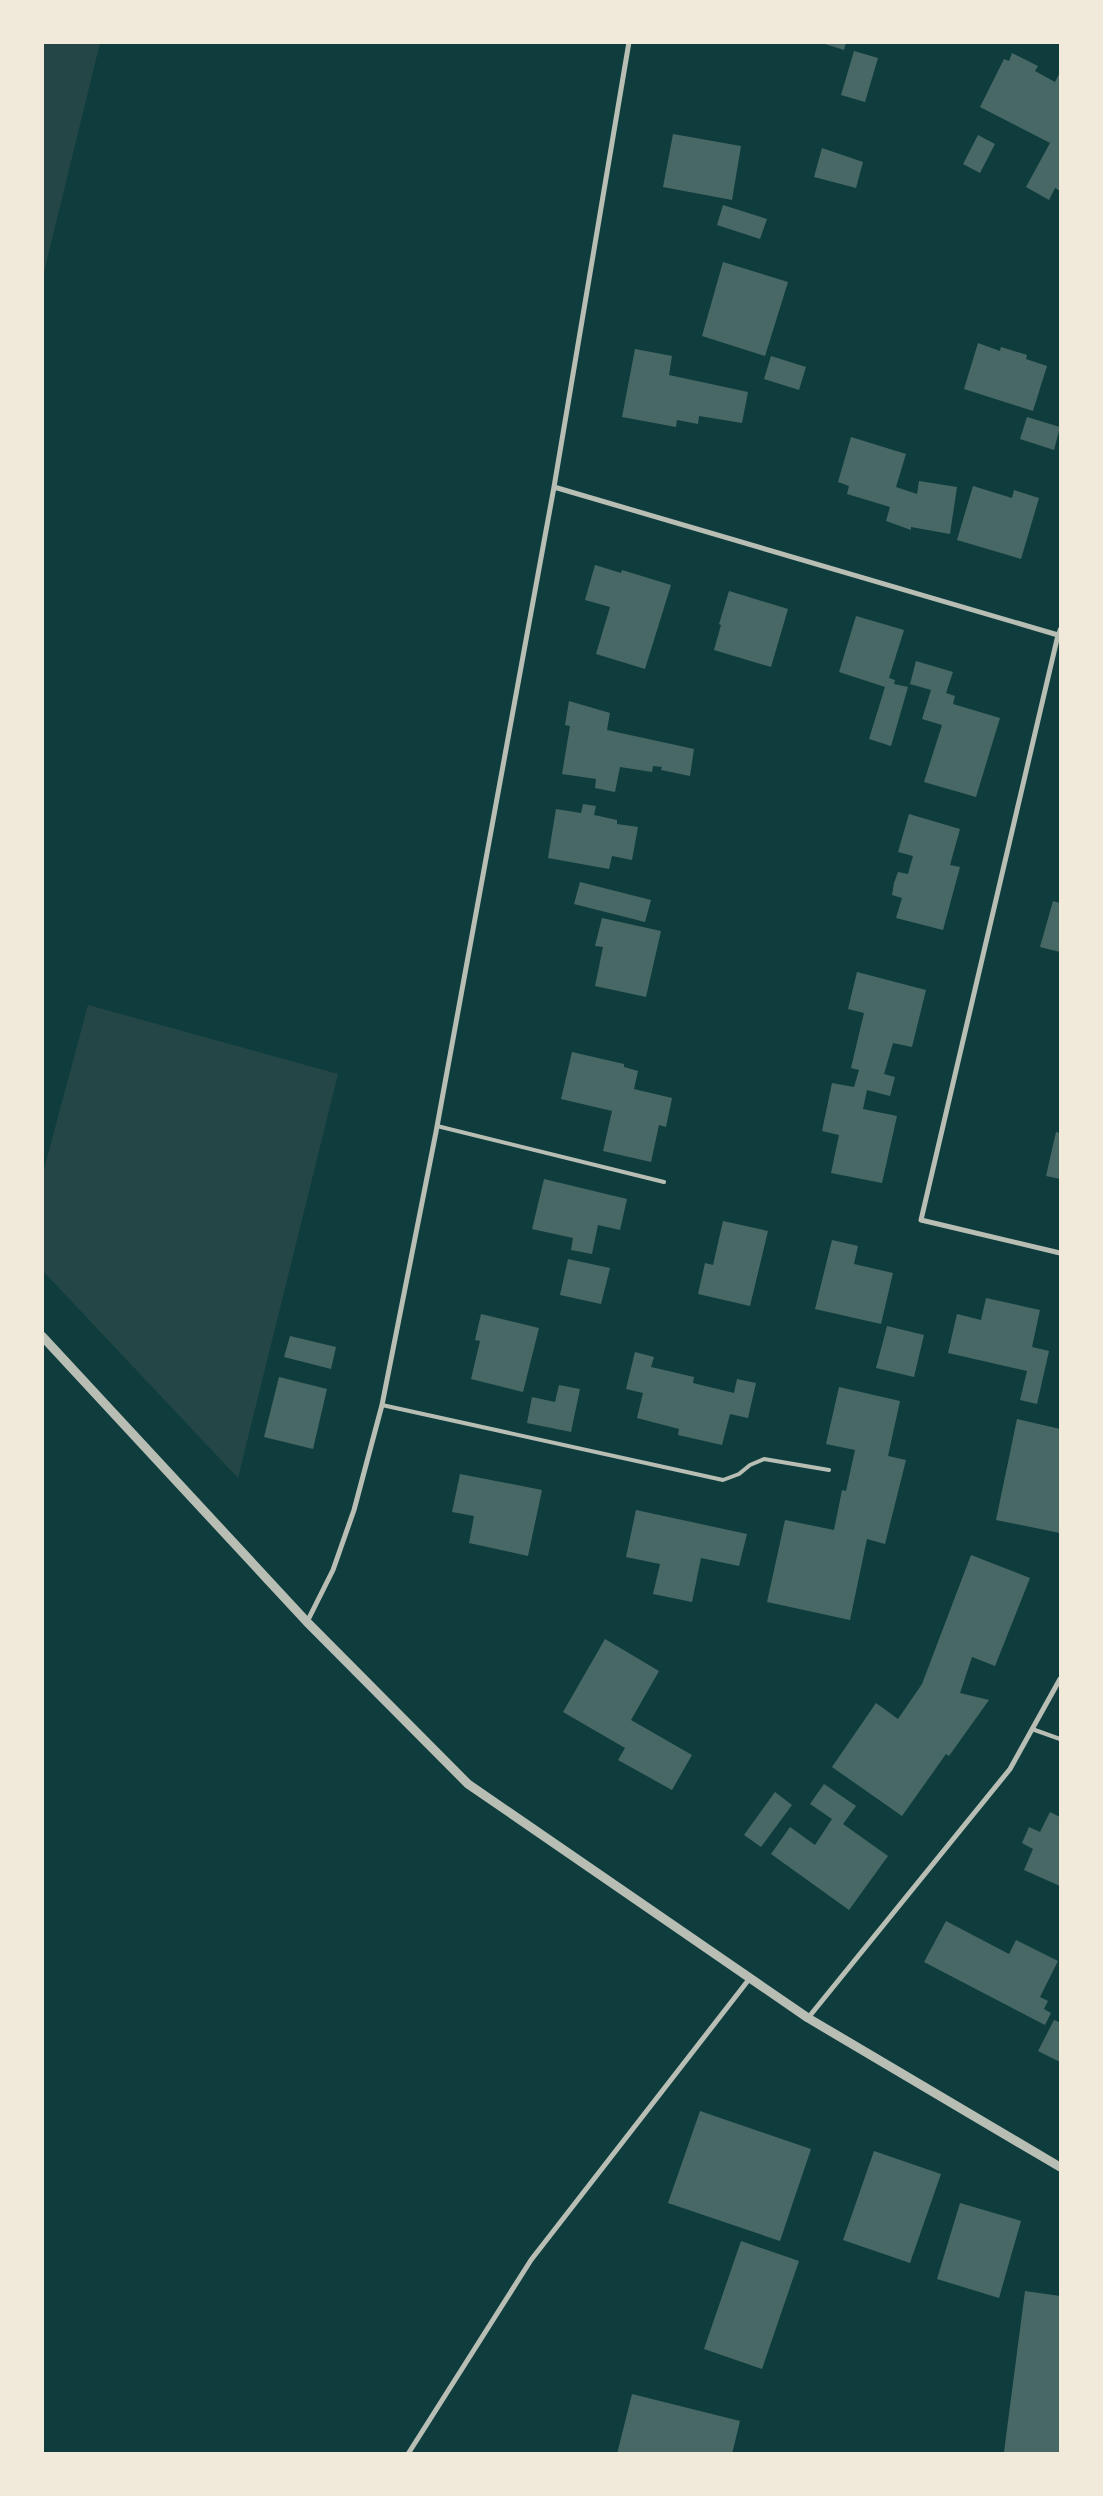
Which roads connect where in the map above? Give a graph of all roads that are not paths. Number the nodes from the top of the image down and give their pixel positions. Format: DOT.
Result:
graph roads {
  1 [pos="629,42"];
  2 [pos="554,487"];
  3 [pos="1060,629"];
  4 [pos="1058,635"];
  5 [pos="437,1126"];
  6 [pos="664,1182"];
  7 [pos="1060,1253"];
  8 [pos="42,1336"];
  9 [pos="382,1405"];
  10 [pos="829,1470"];
  11 [pos="307,1622"];
  12 [pos="1060,1679"];
  13 [pos="1032,1729"];
  14 [pos="1060,1739"];
  15 [pos="750,1978"];
  16 [pos="808,2018"];
  17 [pos="1060,2167"];
  18 [pos="408,2454"];
  1 -- 2 [label="street"];
  2 -- 4 [label="street"];
  2 -- 5 [label="street"];
  3 -- 4 [label="lane"];
  4 -- 7 [label="street"];
  5 -- 6 [label="lane"];
  5 -- 9 [label="street"];
  8 -- 11 [label="street"];
  9 -- 10 [label="lane"];
  9 -- 11 [label="street"];
  11 -- 15 [label="street"];
  12 -- 13 [label="street"];
  13 -- 14 [label="lane"];
  13 -- 16 [label="street"];
  15 -- 16 [label="street"];
  15 -- 18 [label="street"];
  16 -- 17 [label="street"];
}
